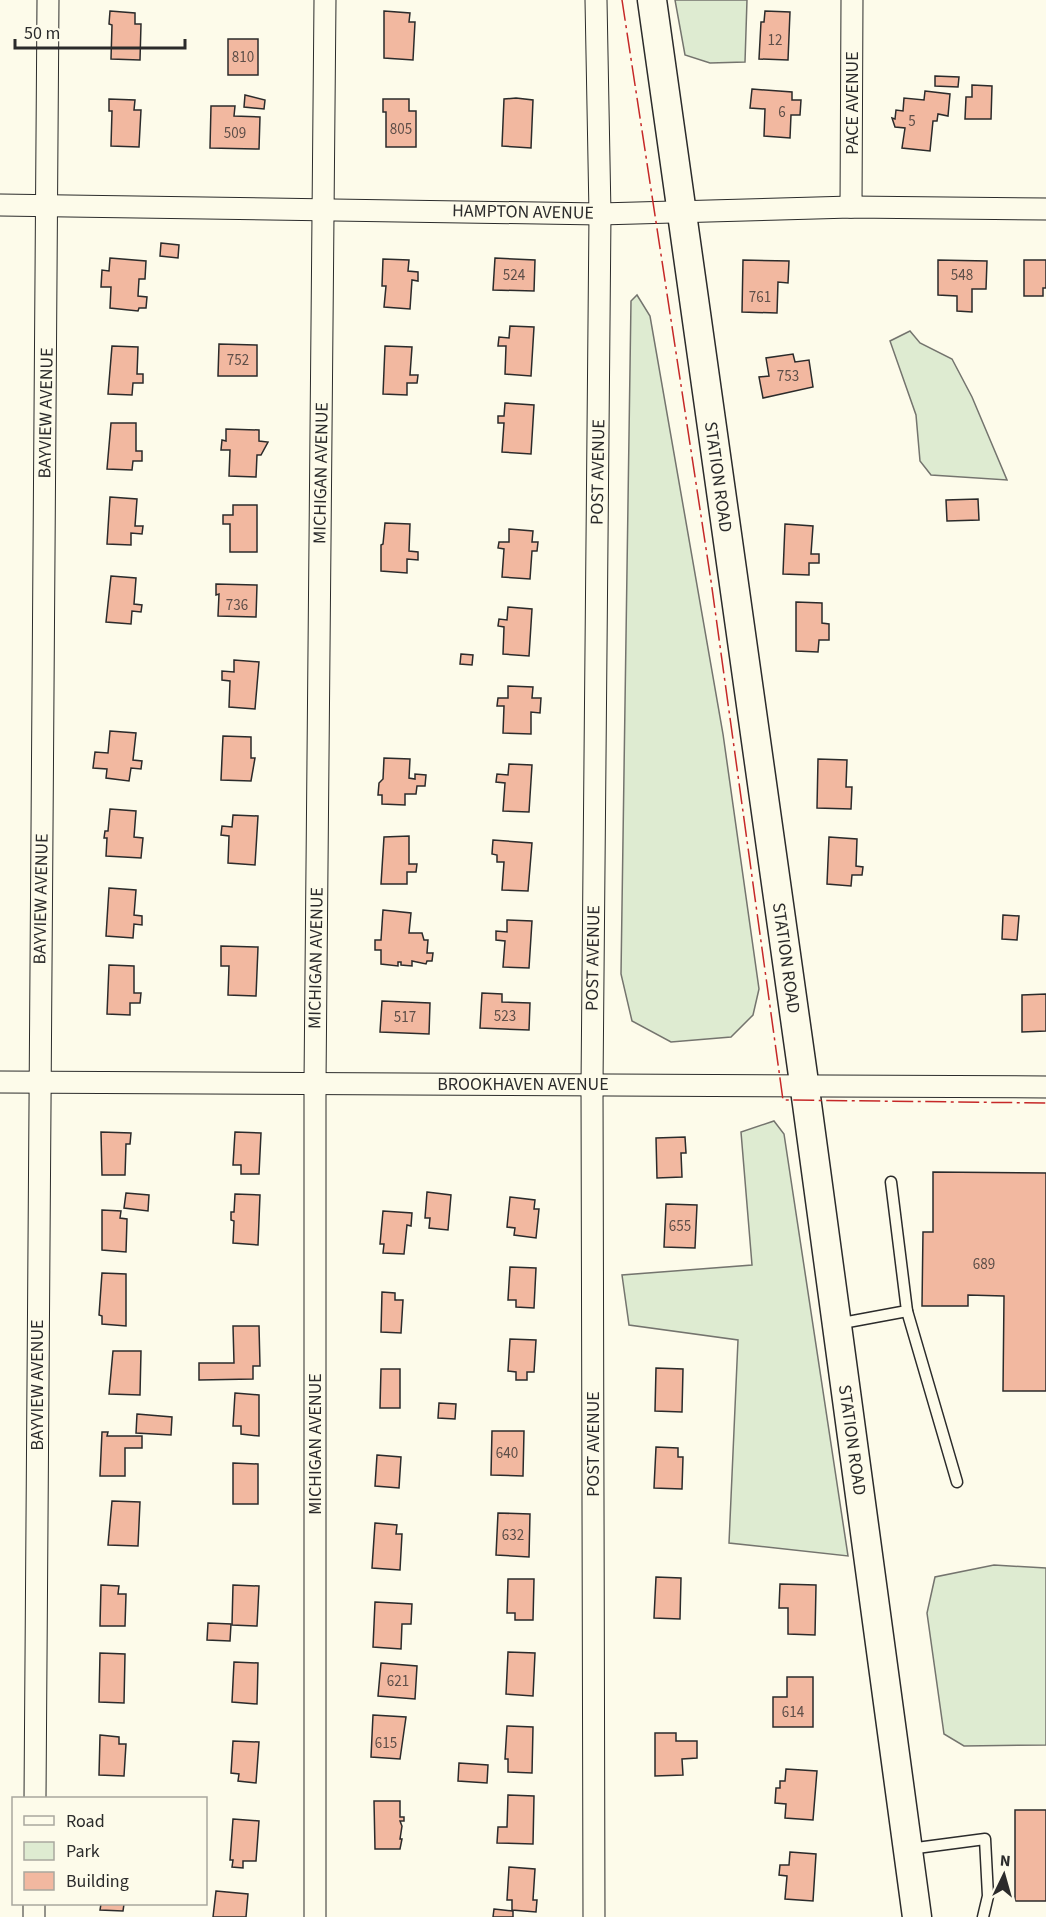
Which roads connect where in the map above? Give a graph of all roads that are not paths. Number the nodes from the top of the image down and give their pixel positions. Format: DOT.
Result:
graph roads {
  1 [pos="48,0"];
  2 [pos="325,0"];
  3 [pos="596,0"];
  4 [pos="652,0"];
  5 [pos="852,0"];
  6 [pos="0,205"];
  7 [pos="48,206"];
  8 [pos="851,207"];
  9 [pos="324,209"];
  10 [pos="1046,209"];
  11 [pos="680,211"];
  12 [pos="600,214"];
  13 [pos="0,1082"];
  14 [pos="39,1082"];
  15 [pos="315,1083"];
  16 [pos="592,1085"];
  17 [pos="805,1085"];
  18 [pos="1046,1086"];
  19 [pos="891,1182"];
  20 [pos="907,1311"];
  21 [pos="837,1324"];
  22 [pos="957,1482"];
  23 [pos="35,1797"];
  24 [pos="908,1849"];
  25 [pos="315,1917"];
  26 [pos="594,1917"];
  27 [pos="917,1917"];
  28 [pos="983,1917"];
  1 -- 7 [label="street, BAYVIEW AVENUE"];
  2 -- 9 [label="street, MICHIGAN AVENUE"];
  3 -- 12 [label="street, POST AVENUE"];
  4 -- 11 [label="main road, STATION ROAD"];
  5 -- 8 [label="street, PACE AVENUE"];
  6 -- 7 [label="street, HAMPTON AVENUE"];
  7 -- 9 [label="street, HAMPTON AVENUE"];
  7 -- 14 [label="street, BAYVIEW AVENUE"];
  8 -- 10 [label="street, HAMPTON AVENUE"];
  8 -- 11 [label="street, HAMPTON AVENUE"];
  9 -- 12 [label="street, HAMPTON AVENUE"];
  9 -- 15 [label="street, MICHIGAN AVENUE"];
  11 -- 12 [label="street, HAMPTON AVENUE"];
  11 -- 17 [label="main road, STATION ROAD"];
  12 -- 16 [label="street, POST AVENUE"];
  13 -- 14 [label="street, BROOKHAVEN AVENUE"];
  14 -- 15 [label="street, BROOKHAVEN AVENUE"];
  14 -- 23 [label="street, BAYVIEW AVENUE"];
  15 -- 16 [label="street, BROOKHAVEN AVENUE"];
  15 -- 25 [label="street, MICHIGAN AVENUE"];
  16 -- 17 [label="street, BROOKHAVEN AVENUE"];
  16 -- 26 [label="street, POST AVENUE"];
  17 -- 18 [label="street, BROOKHAVEN AVENUE"];
  17 -- 21 [label="main road, STATION ROAD"];
  19 -- 20 [label="lane"];
  20 -- 21 [label="lane"];
  20 -- 22 [label="lane"];
  21 -- 24 [label="main road, STATION ROAD"];
  24 -- 27 [label="main road, STATION ROAD"];
  24 -- 28 [label="lane"];
}
